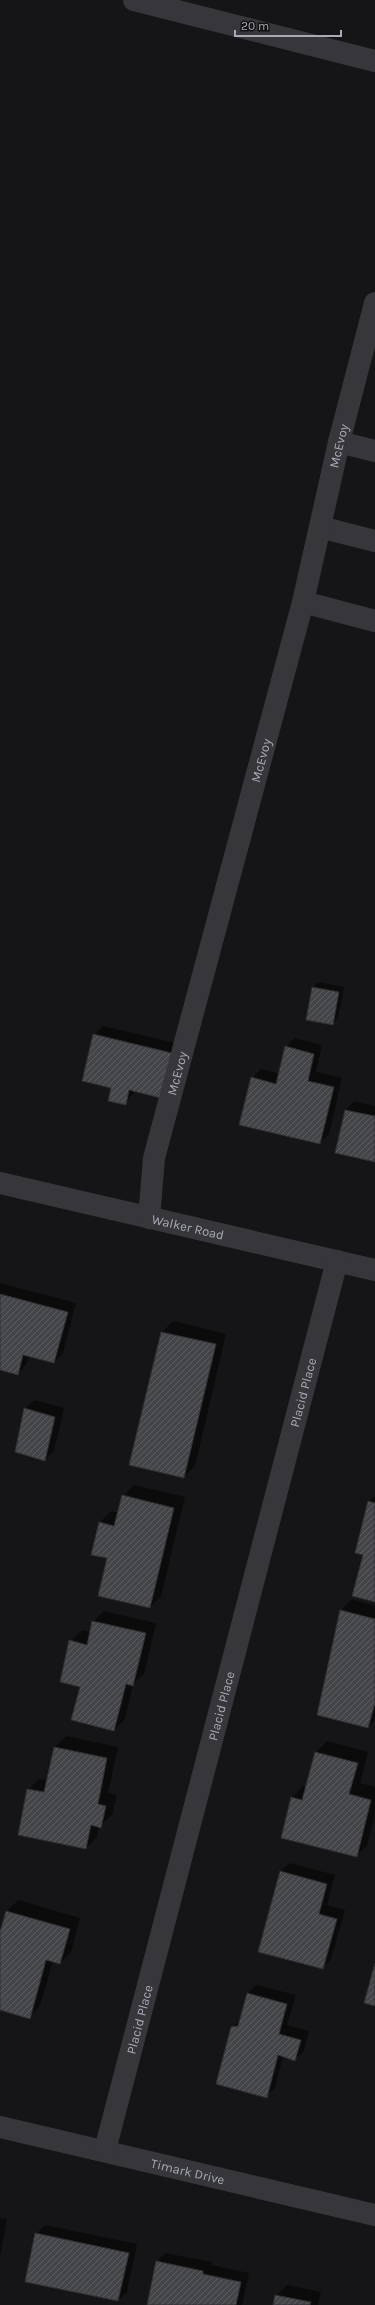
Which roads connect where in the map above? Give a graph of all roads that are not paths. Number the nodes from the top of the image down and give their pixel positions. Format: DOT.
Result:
graph roads {
  1 [pos="134,0"];
  2 [pos="375,61"];
  3 [pos="375,303"];
  4 [pos="339,442"];
  5 [pos="375,451"];
  6 [pos="320,527"];
  7 [pos="375,541"];
  8 [pos="303,602"];
  9 [pos="375,621"];
  10 [pos="0,1183"];
  11 [pos="150,1218"];
  12 [pos="337,1261"];
  13 [pos="375,1270"];
  14 [pos="0,2127"];
  15 [pos="105,2150"];
  16 [pos="375,2215"];
  1 -- 2 [label="street"];
  3 -- 4 [label="street, McEvoy"];
  4 -- 5 [label="street"];
  4 -- 6 [label="street, McEvoy"];
  6 -- 7 [label="street"];
  6 -- 8 [label="street, McEvoy"];
  8 -- 9 [label="street"];
  8 -- 11 [label="street, McEvoy"];
  10 -- 11 [label="street, Walker Road"];
  11 -- 12 [label="street, Walker Road"];
  12 -- 13 [label="street, Walker Road"];
  12 -- 15 [label="street, Placid Place"];
  14 -- 15 [label="street, Timark Drive"];
  15 -- 16 [label="street, Timark Drive"];
}
